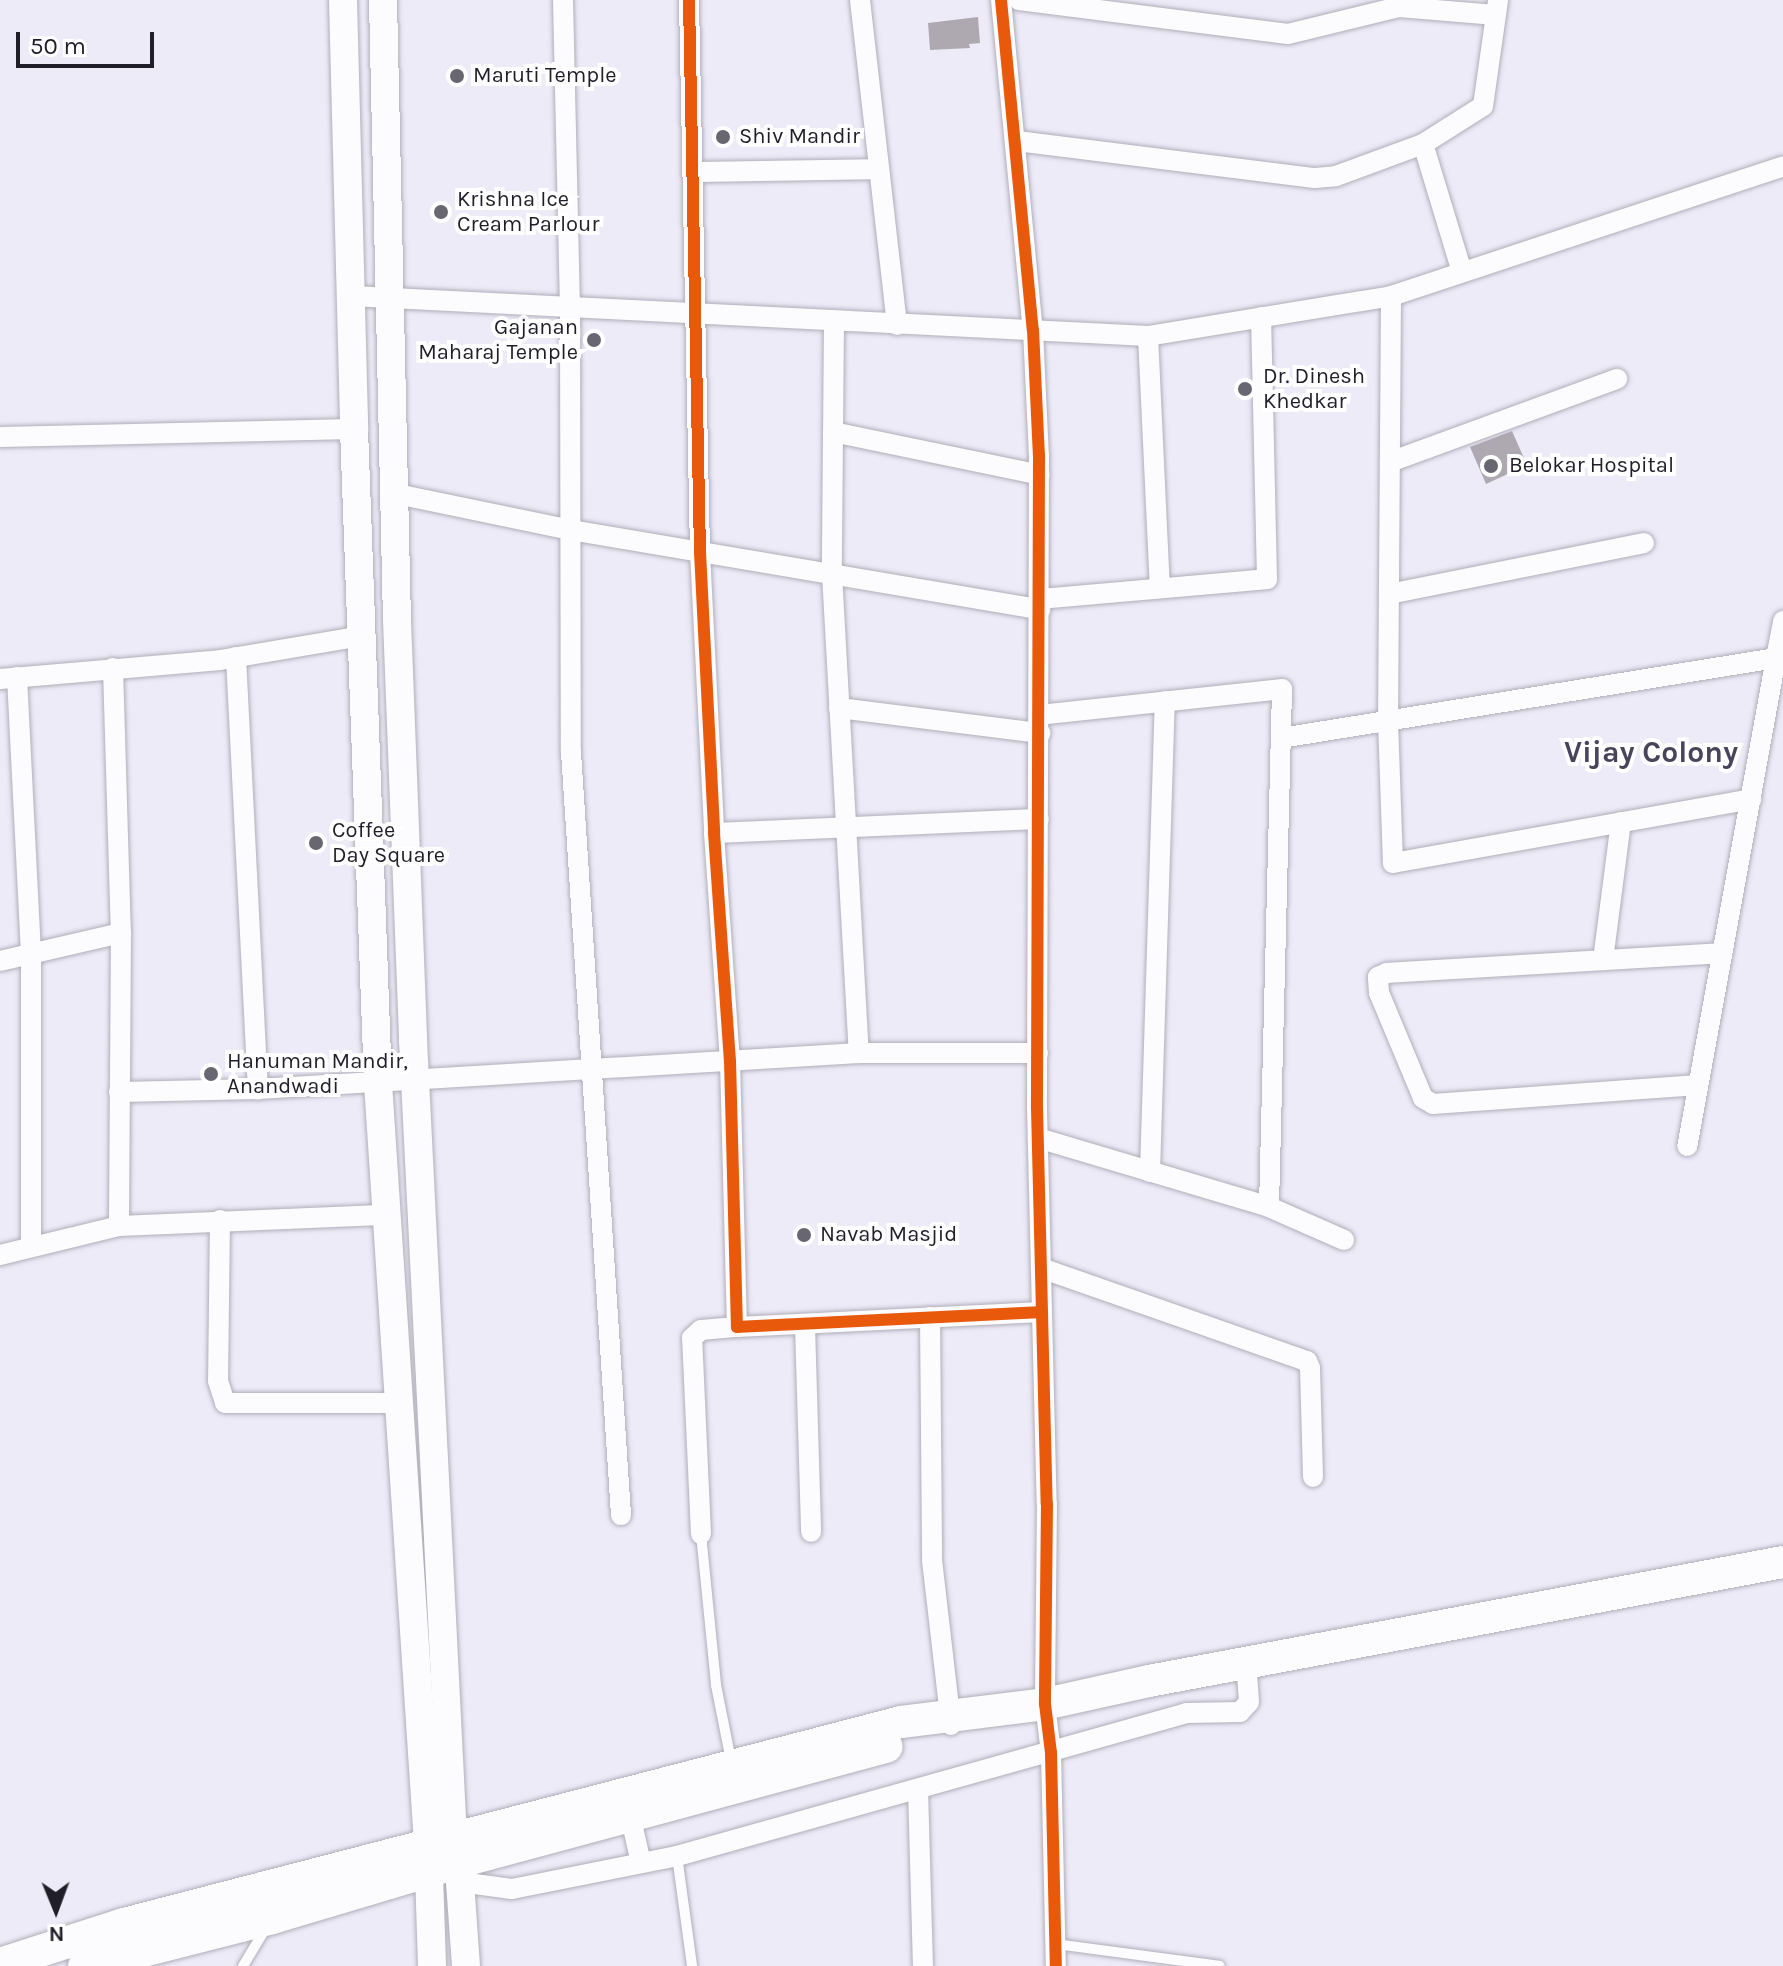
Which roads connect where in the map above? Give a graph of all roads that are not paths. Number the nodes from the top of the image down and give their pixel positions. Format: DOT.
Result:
graph roads {
  1 [pos="343,0"];
  2 [pos="383,0"];
  3 [pos="563,0"];
  4 [pos="689,0"];
  5 [pos="860,0"];
  6 [pos="1001,0"];
  7 [pos="1019,0"];
  8 [pos="1497,7"];
  9 [pos="1017,141"];
  10 [pos="1423,144"];
  11 [pos="1783,166"];
  12 [pos="877,169"];
  13 [pos="692,172"];
  14 [pos="1462,272"];
  15 [pos="351,296"];
  16 [pos="1391,296"];
  17 [pos="391,297"];
  18 [pos="570,309"];
  19 [pos="695,314"];
  20 [pos="1261,317"];
  21 [pos="834,321"];
  22 [pos="897,325"];
  23 [pos="1033,330"];
  24 [pos="1148,336"];
  25 [pos="1617,379"];
  26 [pos="354,429"];
  27 [pos="833,432"];
  28 [pos="0,437"];
  29 [pos="1390,462"];
  30 [pos="1040,475"];
  31 [pos="397,494"];
  32 [pos="571,530"];
  33 [pos="1644,543"];
  34 [pos="700,552"];
  35 [pos="832,574"];
  36 [pos="1160,588"];
  37 [pos="1389,594"];
  38 [pos="1040,604"];
  39 [pos="1783,621"];
  40 [pos="362,636"];
  41 [pos="236,657"];
  42 [pos="1776,658"];
  43 [pos="113,668"];
  44 [pos="8,678"];
  45 [pos="1165,701"];
  46 [pos="839,708"];
  47 [pos="1388,721"];
  48 [pos="1040,724"];
  49 [pos="1281,738"];
  50 [pos="1751,799"];
  51 [pos="1039,819"];
  52 [pos="1621,822"];
  53 [pos="844,828"];
  54 [pos="714,833"];
  55 [pos="121,933"];
  56 [pos="1722,953"];
  57 [pos="31,954"];
  58 [pos="1603,960"];
  59 [pos="0,961"];
  60 [pos="859,1053"];
  61 [pos="1038,1053"];
  62 [pos="730,1061"];
  63 [pos="590,1069"];
  64 [pos="414,1081"];
  65 [pos="378,1083"];
  66 [pos="1698,1085"];
  67 [pos="258,1089"];
  68 [pos="119,1092"];
  69 [pos="1038,1138"];
  70 [pos="1687,1146"];
  71 [pos="1150,1172"];
  72 [pos="1269,1207"];
  73 [pos="387,1215"];
  74 [pos="220,1220"];
  75 [pos="119,1226"];
  76 [pos="1344,1240"];
  77 [pos="31,1247"];
  78 [pos="0,1255"];
  79 [pos="1041,1268"];
  80 [pos="1042,1312"];
  81 [pos="930,1317"];
  82 [pos="805,1326"];
  83 [pos="737,1327"];
  84 [pos="399,1403"];
  85 [pos="1313,1477"];
  86 [pos="621,1515"];
  87 [pos="811,1532"];
  88 [pos="701,1534"];
  89 [pos="1783,1562"];
  90 [pos="1246,1663"];
  91 [pos="1045,1704"];
  92 [pos="951,1722"];
  93 [pos="1051,1753"];
  94 [pos="732,1765"];
  95 [pos="918,1789"];
  96 [pos="631,1819"];
  97 [pos="677,1856"];
  98 [pos="445,1860"];
  99 [pos="641,1863"];
  100 [pos="272,1918"];
  101 [pos="1056,1944"];
  102 [pos="0,1964"];
  103 [pos="84,1966"];
  104 [pos="243,1966"];
  105 [pos="432,1966"];
  106 [pos="466,1966"];
  107 [pos="692,1966"];
  108 [pos="923,1966"];
  109 [pos="1056,1966"];
  110 [pos="1220,1966"];
  1 -- 15 [label="main road"];
  2 -- 17 [label="main road"];
  3 -- 18 [label="street"];
  4 -- 13 [label="street"];
  5 -- 12 [label="street"];
  6 -- 9 [label="street"];
  7 -- 8 [label="street"];
  8 -- 10 [label="street"];
  9 -- 10 [label="street"];
  9 -- 23 [label="street"];
  10 -- 14 [label="street"];
  11 -- 14 [label="street"];
  12 -- 13 [label="street"];
  12 -- 22 [label="street"];
  13 -- 19 [label="street"];
  14 -- 16 [label="street"];
  15 -- 17 [label="street"];
  15 -- 26 [label="main road"];
  16 -- 20 [label="street"];
  16 -- 29 [label="street"];
  17 -- 18 [label="street"];
  17 -- 31 [label="main road"];
  18 -- 19 [label="street"];
  18 -- 32 [label="street"];
  19 -- 21 [label="street"];
  19 -- 34 [label="street"];
  20 -- 24 [label="street"];
  20 -- 36 [label="street"];
  21 -- 22 [label="street"];
  21 -- 27 [label="street"];
  22 -- 23 [label="street"];
  23 -- 24 [label="street"];
  23 -- 30 [label="street"];
  24 -- 36 [label="street"];
  25 -- 29 [label="street"];
  26 -- 28 [label="street"];
  26 -- 40 [label="main road"];
  27 -- 30 [label="street"];
  27 -- 35 [label="street"];
  29 -- 37 [label="street"];
  30 -- 38 [label="street"];
  31 -- 32 [label="street"];
  31 -- 64 [label="main road"];
  32 -- 34 [label="street"];
  32 -- 63 [label="street"];
  33 -- 37 [label="street"];
  34 -- 35 [label="street"];
  34 -- 54 [label="street"];
  35 -- 38 [label="street"];
  35 -- 46 [label="street"];
  36 -- 38 [label="street"];
  37 -- 47 [label="street"];
  38 -- 48 [label="street"];
  39 -- 42 [label="street"];
  40 -- 41 [label="street"];
  40 -- 65 [label="main road"];
  41 -- 43 [label="street"];
  41 -- 67 [label="street"];
  42 -- 47 [label="street"];
  42 -- 50 [label="street"];
  43 -- 44 [label="street"];
  43 -- 55 [label="street"];
  44 -- 57 [label="street"];
  45 -- 48 [label="street"];
  45 -- 49 [label="street"];
  45 -- 71 [label="street"];
  46 -- 48 [label="street"];
  46 -- 53 [label="street"];
  47 -- 49 [label="street"];
  47 -- 52 [label="street"];
  48 -- 51 [label="street"];
  49 -- 72 [label="street"];
  50 -- 52 [label="street"];
  50 -- 56 [label="street"];
  51 -- 53 [label="street"];
  51 -- 61 [label="street"];
  52 -- 58 [label="street"];
  53 -- 54 [label="street"];
  53 -- 60 [label="street"];
  54 -- 62 [label="street"];
  55 -- 57 [label="street"];
  55 -- 68 [label="street"];
  56 -- 58 [label="street"];
  56 -- 66 [label="street"];
  57 -- 59 [label="street"];
  57 -- 77 [label="street"];
  58 -- 66 [label="street"];
  60 -- 61 [label="street"];
  60 -- 62 [label="street"];
  61 -- 69 [label="street"];
  62 -- 63 [label="street"];
  62 -- 83 [label="street"];
  63 -- 64 [label="street"];
  63 -- 86 [label="street"];
  64 -- 65 [label="street"];
  64 -- 98 [label="main road"];
  65 -- 67 [label="street"];
  65 -- 73 [label="main road"];
  66 -- 70 [label="street"];
  67 -- 68 [label="street"];
  68 -- 75 [label="street"];
  69 -- 71 [label="street"];
  69 -- 79 [label="street"];
  71 -- 72 [label="street"];
  72 -- 76 [label="street"];
  73 -- 74 [label="street"];
  73 -- 84 [label="main road"];
  74 -- 75 [label="street"];
  74 -- 84 [label="street"];
  75 -- 77 [label="street"];
  77 -- 78 [label="street"];
  79 -- 80 [label="street"];
  79 -- 85 [label="street"];
  80 -- 81 [label="street"];
  80 -- 91 [label="street"];
  81 -- 82 [label="street"];
  81 -- 92 [label="street"];
  82 -- 83 [label="street"];
  82 -- 87 [label="street"];
  83 -- 88 [label="street"];
  84 -- 98 [label="main road"];
  88 -- 94 [label="lane"];
  89 -- 90 [label="main road"];
  90 -- 91 [label="main road"];
  90 -- 93 [label="street"];
  91 -- 92 [label="main road"];
  91 -- 93 [label="street"];
  92 -- 94 [label="main road"];
  92 -- 96 [label="main road"];
  93 -- 95 [label="street"];
  93 -- 101 [label="street"];
  94 -- 98 [label="main road"];
  95 -- 97 [label="street"];
  95 -- 108 [label="street"];
  96 -- 98 [label="main road"];
  96 -- 99 [label="street"];
  97 -- 99 [label="street"];
  97 -- 107 [label="lane"];
  98 -- 99 [label="street"];
  98 -- 100 [label="main road"];
  98 -- 102 [label="main road"];
  98 -- 105 [label="main road"];
  98 -- 106 [label="main road"];
  100 -- 103 [label="main road"];
  100 -- 104 [label="lane"];
  101 -- 109 [label="street"];
  101 -- 110 [label="lane"];
}
